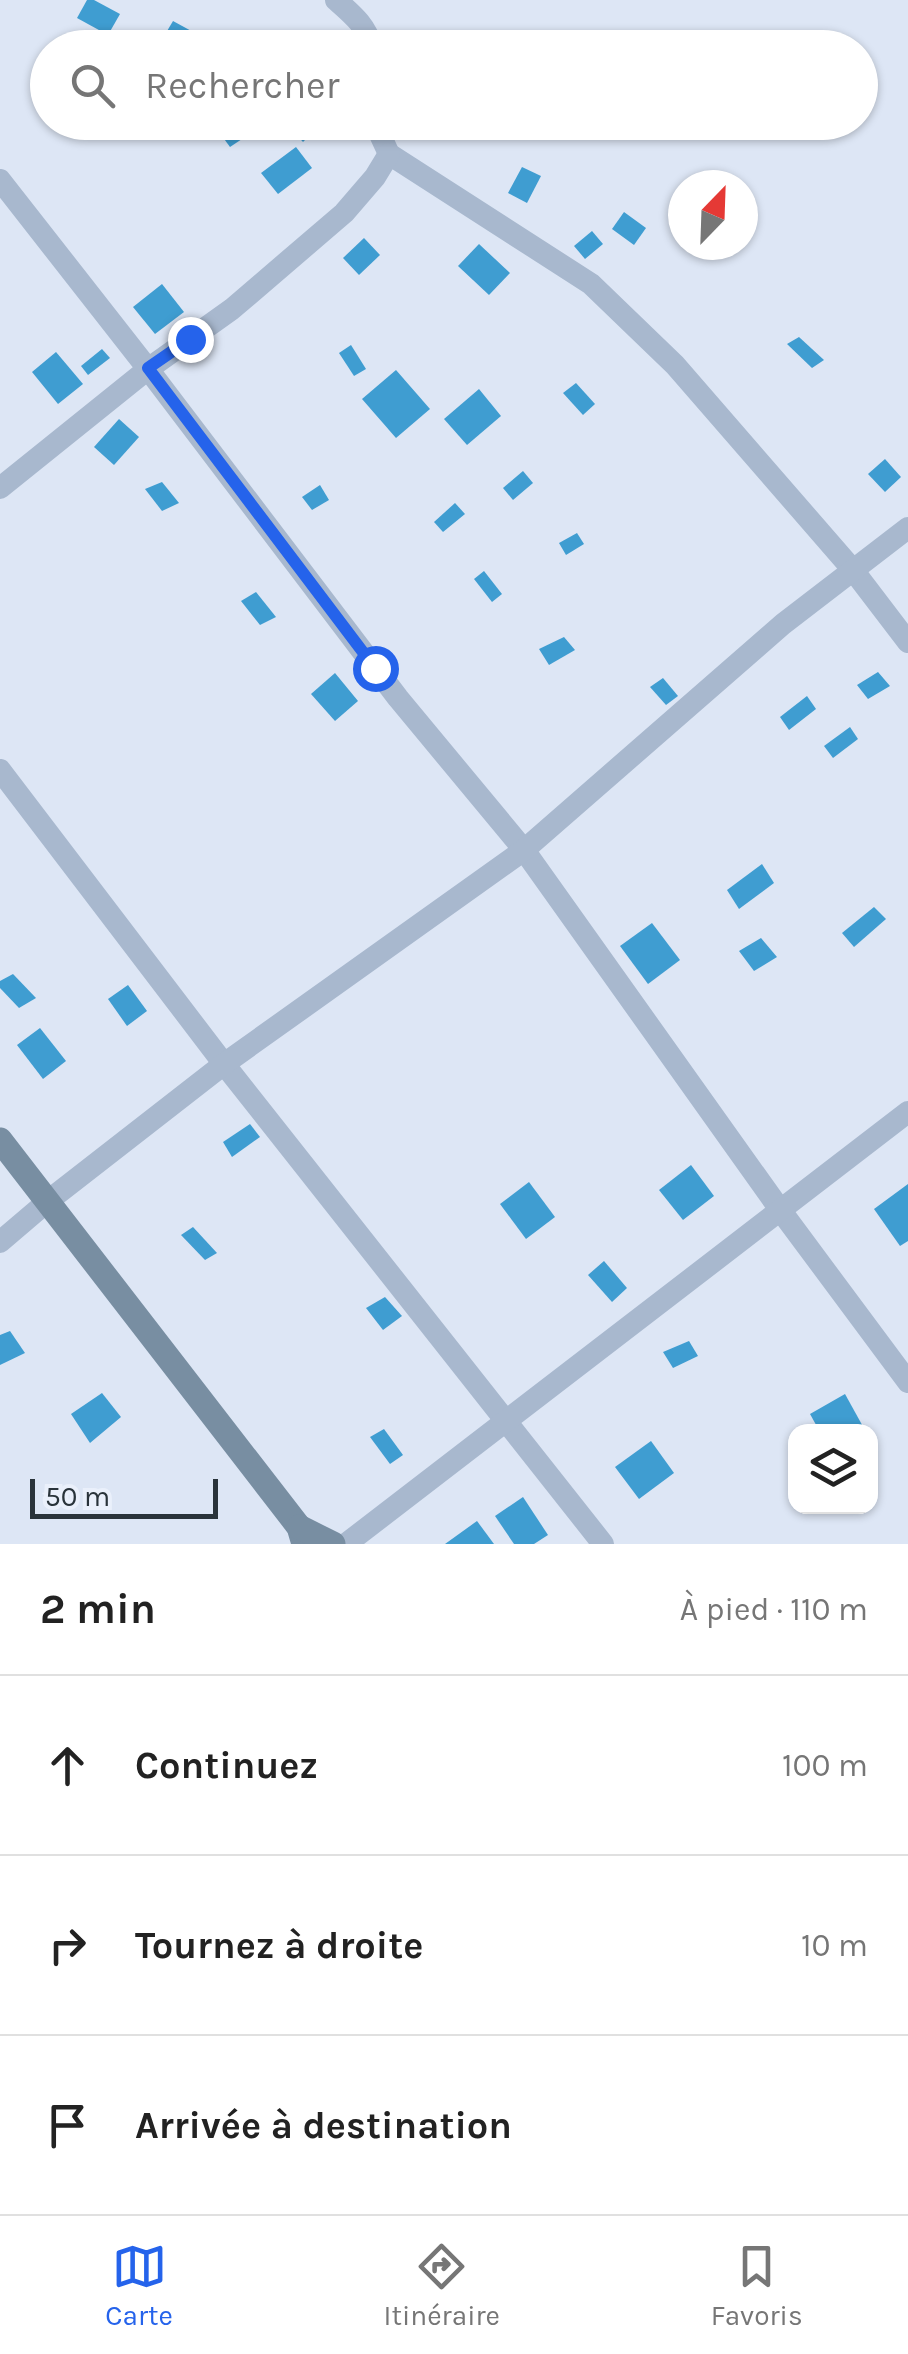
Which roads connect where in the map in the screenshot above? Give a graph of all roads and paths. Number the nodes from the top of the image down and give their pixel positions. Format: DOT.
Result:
graph roads {
  1 [pos="336,0"];
  2 [pos="365,30"];
  3 [pos="382,140"];
  4 [pos="388,154"];
  5 [pos="0,180"];
  6 [pos="148,368"];
  7 [pos="0,488"];
  8 [pos="908,528"];
  9 [pos="853,570"];
  10 [pos="908,642"];
  11 [pos="0,770"];
  12 [pos="524,850"];
  13 [pos="224,1064"];
  14 [pos="908,1112"];
  15 [pos="0,1140"];
  16 [pos="48,1201"];
  17 [pos="781,1211"];
  18 [pos="0,1242"];
  19 [pos="908,1382"];
  20 [pos="507,1422"];
  21 [pos="302,1536"];
  22 [pos="333,1544"];
  23 [pos="346,1544"];
  24 [pos="604,1544"];
  1 -- 2 [label="street"];
  3 -- 4 [label="street"];
  4 -- 6 [label="street"];
  4 -- 9 [label="street"];
  5 -- 6 [label="street"];
  6 -- 7 [label="street"];
  6 -- 12 [label="street"];
  8 -- 9 [label="street"];
  9 -- 10 [label="street"];
  9 -- 12 [label="street"];
  11 -- 13 [label="street"];
  12 -- 13 [label="street"];
  12 -- 17 [label="street"];
  13 -- 16 [label="street"];
  13 -- 20 [label="street"];
  14 -- 17 [label="street"];
  15 -- 16 [label="street"];
  16 -- 18 [label="street"];
  16 -- 21 [label="street"];
  17 -- 19 [label="street"];
  17 -- 20 [label="street"];
  20 -- 23 [label="street"];
  20 -- 24 [label="street"];
  21 -- 22 [label="street"];
}
